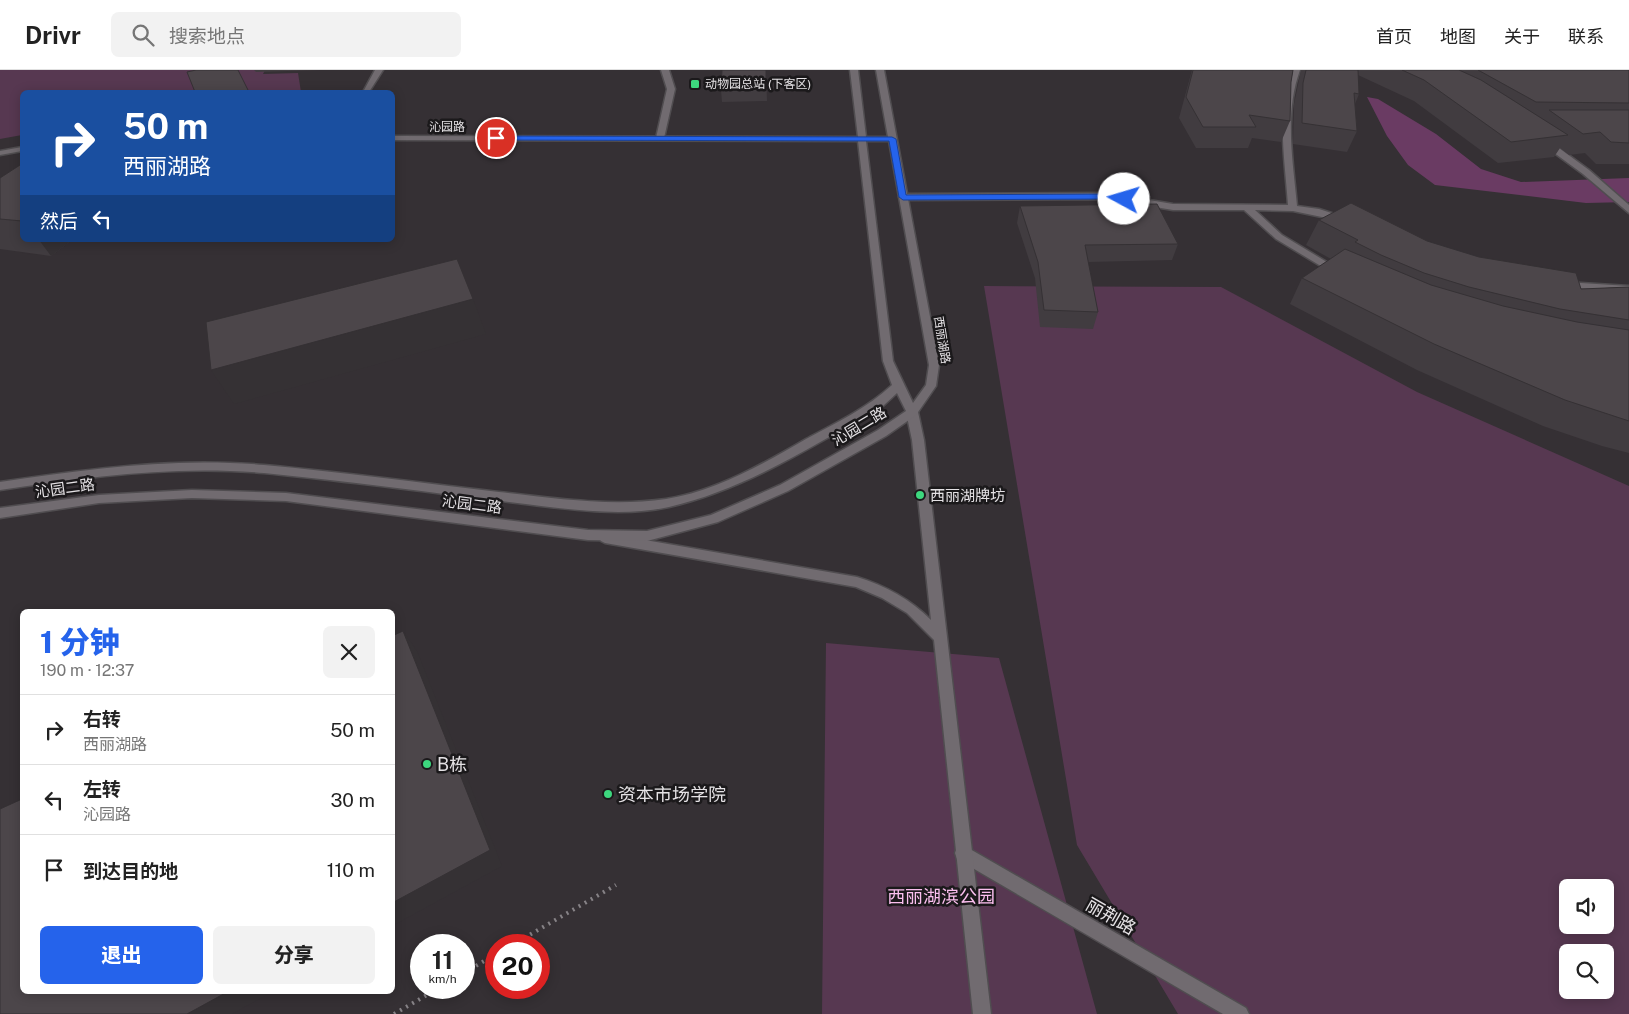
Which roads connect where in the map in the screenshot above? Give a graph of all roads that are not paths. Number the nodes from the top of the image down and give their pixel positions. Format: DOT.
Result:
graph roads {
  1 [pos="379,70"];
  2 [pos="665,70"];
  3 [pos="854,70"];
  4 [pos="880,70"];
  5 [pos="1296,70"];
  6 [pos="367,90"];
  7 [pos="395,138"];
  8 [pos="660,138"];
  9 [pos="1539,138"];
  10 [pos="862,139"];
  11 [pos="892,139"];
  12 [pos="20,149"];
  13 [pos="0,152"];
  14 [pos="903,197"];
  15 [pos="1246,208"];
  16 [pos="1293,208"];
  17 [pos="1629,210"];
  18 [pos="1354,222"];
  19 [pos="1346,276"];
  20 [pos="1558,284"];
  21 [pos="1629,289"];
  22 [pos="898,386"];
  23 [pos="912,412"];
  24 [pos="0,486"];
  25 [pos="0,513"];
  26 [pos="588,535"];
  27 [pos="939,637"];
  28 [pos="963,853"];
  29 [pos="982,1014"];
  30 [pos="1240,1014"];
  1 -- 6 [label="street"];
  2 -- 8 [label="street"];
  3 -- 10 [label="street"];
  4 -- 11 [label="street, 西丽湖路"];
  5 -- 16 [label="street"];
  7 -- 8 [label="street, 沁园路"];
  8 -- 10 [label="street, 沁园路"];
  9 -- 17 [label="street"];
  10 -- 11 [label="street, 沁园路"];
  10 -- 22 [label="street"];
  11 -- 14 [label="street, 西丽湖路"];
  12 -- 13 [label="street"];
  14 -- 15 [label="street"];
  14 -- 23 [label="street, 西丽湖路"];
  15 -- 16 [label="street"];
  15 -- 19 [label="street"];
  16 -- 18 [label="street"];
  20 -- 21 [label="street"];
  22 -- 23 [label="street"];
  22 -- 24 [label="street, 沁园二路"];
  23 -- 26 [label="street, 沁园二路"];
  23 -- 27 [label="street"];
  25 -- 26 [label="street, 沁园二路"];
  26 -- 27 [label="street"];
  27 -- 28 [label="street"];
  28 -- 29 [label="street"];
  28 -- 30 [label="street, 丽荆路"];
}
